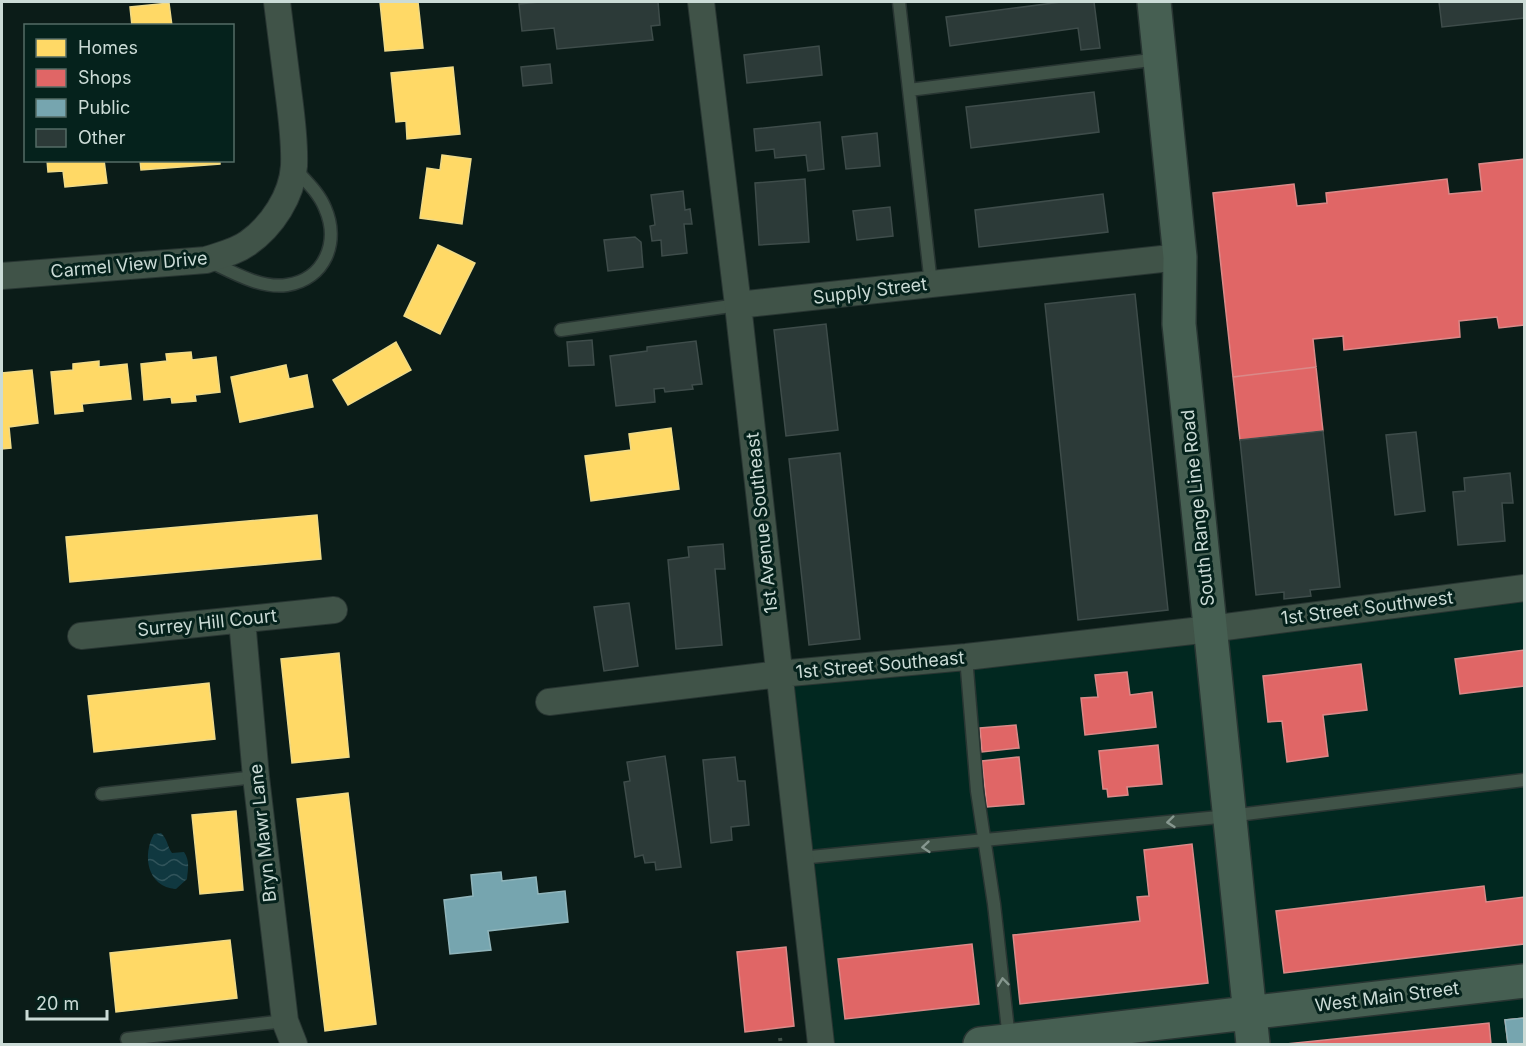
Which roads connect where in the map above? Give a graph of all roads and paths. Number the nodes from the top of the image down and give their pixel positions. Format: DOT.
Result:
graph roads {
  1 [pos="278,2"];
  2 [pos="701,2"];
  3 [pos="899,2"];
  4 [pos="1154,2"];
  5 [pos="1160,59"];
  6 [pos="909,90"];
  7 [pos="294,168"];
  8 [pos="1180,257"];
  9 [pos="206,260"];
  10 [pos="2,276"];
  11 [pos="931,284"];
  12 [pos="738,304"];
  13 [pos="561,330"];
  14 [pos="1524,588"];
  15 [pos="334,610"];
  16 [pos="242,620"];
  17 [pos="1210,629"];
  18 [pos="81,636"];
  19 [pos="966,657"];
  20 [pos="779,674"];
  21 [pos="549,702"];
  22 [pos="256,777"];
  23 [pos="1524,780"];
  24 [pos="102,794"];
  25 [pos="1229,816"];
  26 [pos="984,841"];
  27 [pos="800,858"];
  28 [pos="1524,981"];
  29 [pos="285,1021"];
  30 [pos="1251,1029"];
  31 [pos="780,1038"];
  32 [pos="127,1039"];
  33 [pos="995,1042"];
  34 [pos="294,1044"];
  35 [pos="781,1044"];
  36 [pos="821,1044"];
  1 -- 7 [label="street, Carmel View Drive"];
  2 -- 12 [label="street, 1st Avenue Southeast"];
  3 -- 6 [label="lane"];
  4 -- 5 [label="main road, South Range Line Road"];
  5 -- 6 [label="lane"];
  5 -- 8 [label="main road, South Range Line Road"];
  6 -- 11 [label="lane"];
  7 -- 9 [label="street, Carmel View Drive"];
  7 -- 9 [label="lane"];
  8 -- 11 [label="street, Supply Street"];
  8 -- 17 [label="main road, South Range Line Road"];
  9 -- 10 [label="street, Carmel View Drive"];
  11 -- 12 [label="street, Supply Street"];
  12 -- 13 [label="lane, Supply Street"];
  12 -- 20 [label="street, 1st Avenue Southeast"];
  14 -- 17 [label="street, 1st Street Southwest"];
  15 -- 16 [label="street, Surrey Hill Court"];
  16 -- 18 [label="street, Surrey Hill Court"];
  16 -- 22 [label="street, Bryn Mawr Lane"];
  17 -- 19 [label="street, 1st Street Southeast"];
  17 -- 25 [label="main road, South Range Line Road"];
  19 -- 20 [label="street, 1st Street Southeast"];
  19 -- 26 [label="lane"];
  20 -- 21 [label="street, 1st Street Southeast"];
  20 -- 27 [label="street, 1st Avenue Southeast"];
  22 -- 24 [label="lane"];
  22 -- 29 [label="street, Bryn Mawr Lane"];
  23 -- 25 [label="lane"];
  25 -- 26 [label="lane, one-way"];
  25 -- 30 [label="main road, South Range Line Road"];
  26 -- 27 [label="lane, one-way"];
  33 -- 26 [label="lane, one-way"];
  27 -- 36 [label="street, 1st Avenue Southeast"];
  28 -- 30 [label="main road, West Main Street"];
  29 -- 32 [label="lane"];
  29 -- 34 [label="street, Bryn Mawr Lane"];
  30 -- 33 [label="main road, West Main Street"];
  31 -- 35 [label="path"];
}
